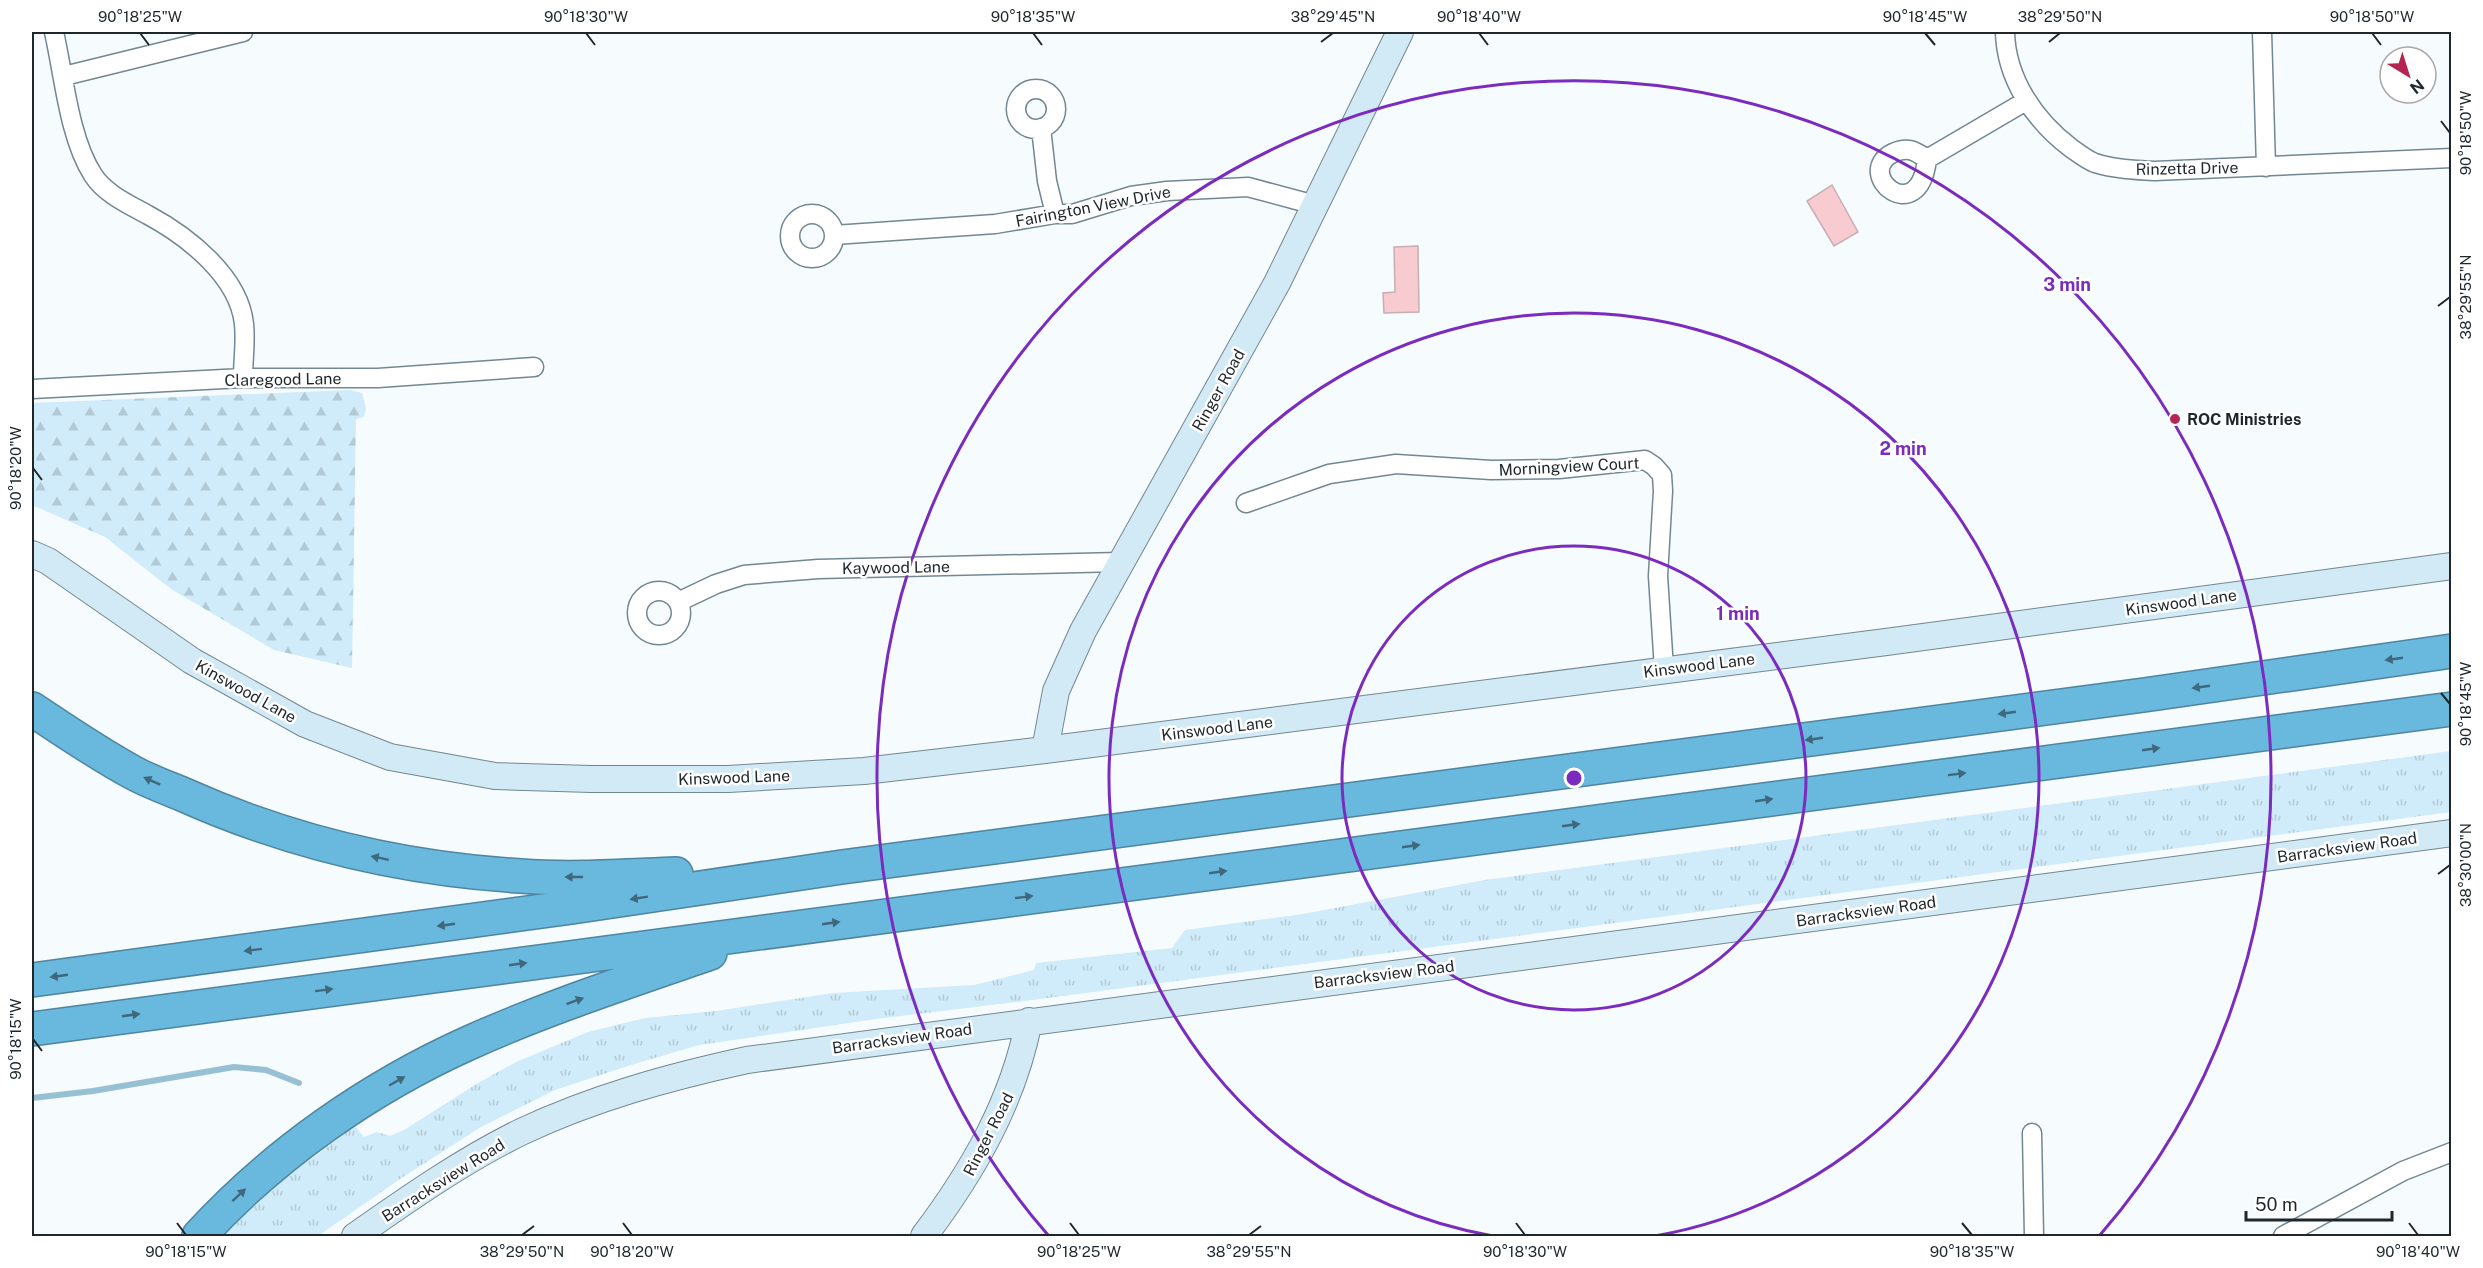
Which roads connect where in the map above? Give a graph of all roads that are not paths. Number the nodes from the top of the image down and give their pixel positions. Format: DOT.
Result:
graph roads {
  1 [pos="54,32"];
  2 [pos="243,32"];
  3 [pos="1400,32"];
  4 [pos="2005,32"];
  5 [pos="2262,32"];
  6 [pos="64,76"];
  7 [pos="2026,101"];
  8 [pos="1041,128"];
  9 [pos="2451,158"];
  10 [pos="1927,159"];
  11 [pos="2266,166"];
  12 [pos="1315,205"];
  13 [pos="1055,214"];
  14 [pos="834,235"];
  15 [pos="534,367"];
  16 [pos="243,378"];
  17 [pos="32,389"];
  18 [pos="1246,503"];
  19 [pos="32,554"];
  20 [pos="1120,562"];
  21 [pos="2451,566"];
  22 [pos="678,602"];
  23 [pos="2451,651"];
  24 [pos="1664,669"];
  25 [pos="32,709"];
  26 [pos="2451,709"];
  27 [pos="1045,750"];
  28 [pos="2451,833"];
  29 [pos="842,867"];
  30 [pos="773,931"];
  31 [pos="32,980"];
  32 [pos="1029,1021"];
  33 [pos="32,1029"];
  34 [pos="2032,1133"];
  35 [pos="2451,1152"];
  36 [pos="199,1236"];
  37 [pos="355,1236"];
  38 [pos="924,1236"];
  39 [pos="2034,1236"];
  40 [pos="2283,1236"];
  1 -- 6 [label="street"];
  2 -- 6 [label="street"];
  3 -- 12 [label="street, Ringer Road"];
  4 -- 7 [label="street, Rinzetta Drive"];
  5 -- 11 [label="street"];
  6 -- 16 [label="street"];
  7 -- 10 [label="street"];
  7 -- 11 [label="street, Rinzetta Drive"];
  8 -- 13 [label="street"];
  9 -- 11 [label="street, Rinzetta Drive"];
  12 -- 13 [label="street, Fairington View Drive"];
  12 -- 20 [label="street, Ringer Road"];
  13 -- 14 [label="street, Fairington View Drive"];
  15 -- 16 [label="street, Claregood Lane"];
  16 -- 17 [label="street, Claregood Lane"];
  18 -- 24 [label="street, Morningview Court"];
  19 -- 27 [label="street, Kinswood Lane"];
  20 -- 22 [label="street, Kaywood Lane"];
  20 -- 27 [label="street, Ringer Road"];
  21 -- 24 [label="street, Kinswood Lane"];
  23 -- 29 [label="highway, one-way"];
  24 -- 27 [label="street, Kinswood Lane"];
  29 -- 25 [label="highway, one-way"];
  30 -- 26 [label="highway, one-way"];
  28 -- 32 [label="street, Barracksview Road"];
  29 -- 31 [label="highway, one-way"];
  33 -- 30 [label="highway, one-way"];
  36 -- 30 [label="highway, one-way"];
  32 -- 37 [label="street, Barracksview Road"];
  32 -- 38 [label="street, Ringer Road"];
  34 -- 39 [label="street"];
  35 -- 40 [label="street"];
}
